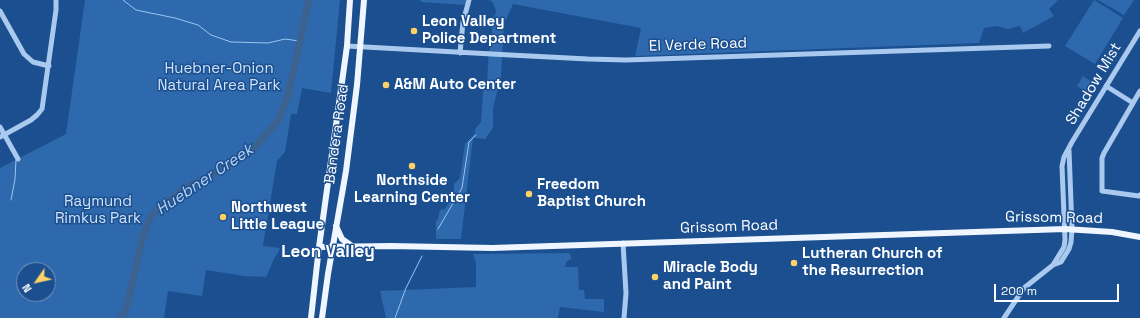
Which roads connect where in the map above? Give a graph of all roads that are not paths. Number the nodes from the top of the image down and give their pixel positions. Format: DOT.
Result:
graph roads {
  1 [pos="56,0"];
  2 [pos="350,0"];
  3 [pos="364,0"];
  4 [pos="469,0"];
  5 [pos="0,11"];
  6 [pos="1140,31"];
  7 [pos="347,46"];
  8 [pos="361,46"];
  9 [pos="1049,46"];
  10 [pos="460,53"];
  11 [pos="49,66"];
  12 [pos="1106,86"];
  13 [pos="1140,91"];
  14 [pos="1133,103"];
  15 [pos="0,127"];
  16 [pos="2,136"];
  17 [pos="1069,150"];
  18 [pos="18,158"];
  19 [pos="1140,196"];
  20 [pos="336,226"];
  21 [pos="1065,229"];
  22 [pos="1072,229"];
  23 [pos="1140,237"];
  24 [pos="623,243"];
  25 [pos="319,247"];
  26 [pos="332,247"];
  27 [pos="354,247"];
  28 [pos="1053,265"];
  29 [pos="311,318"];
  30 [pos="322,318"];
  31 [pos="624,318"];
  32 [pos="1004,318"];
  1 -- 11 [label="street"];
  2 -- 7 [label="main road, Bandera Road"];
  3 -- 8 [label="main road, Bandera Road"];
  4 -- 10 [label="street"];
  5 -- 11 [label="street"];
  6 -- 12 [label="street, Shadow Mist"];
  7 -- 8 [label="street, El Verde Road"];
  7 -- 25 [label="main road, Bandera Road"];
  8 -- 10 [label="street, El Verde Road"];
  8 -- 20 [label="main road, Bandera Road"];
  9 -- 10 [label="street, El Verde Road"];
  11 -- 16 [label="street"];
  12 -- 14 [label="street"];
  12 -- 17 [label="street, Shadow Mist"];
  13 -- 14 [label="street"];
  14 -- 19 [label="street"];
  15 -- 16 [label="street"];
  16 -- 18 [label="street"];
  17 -- 21 [label="street, Shadow Mist"];
  17 -- 22 [label="street, Shadow Mist"];
  20 -- 26 [label="main road, Bandera Road"];
  20 -- 27 [label="main road"];
  21 -- 22 [label="main road, Grissom Road"];
  21 -- 24 [label="main road, Grissom Road"];
  21 -- 28 [label="street, Shadow Mist"];
  22 -- 23 [label="main road, Grissom Road"];
  22 -- 28 [label="street, Shadow Mist"];
  24 -- 27 [label="main road, Grissom Road"];
  24 -- 31 [label="street"];
  25 -- 26 [label="main road, Grissom Road"];
  25 -- 29 [label="main road, Bandera Road"];
  26 -- 27 [label="main road, Grissom Road"];
  26 -- 30 [label="main road, Bandera Road"];
  28 -- 32 [label="street, Shadow Mist"];
}
